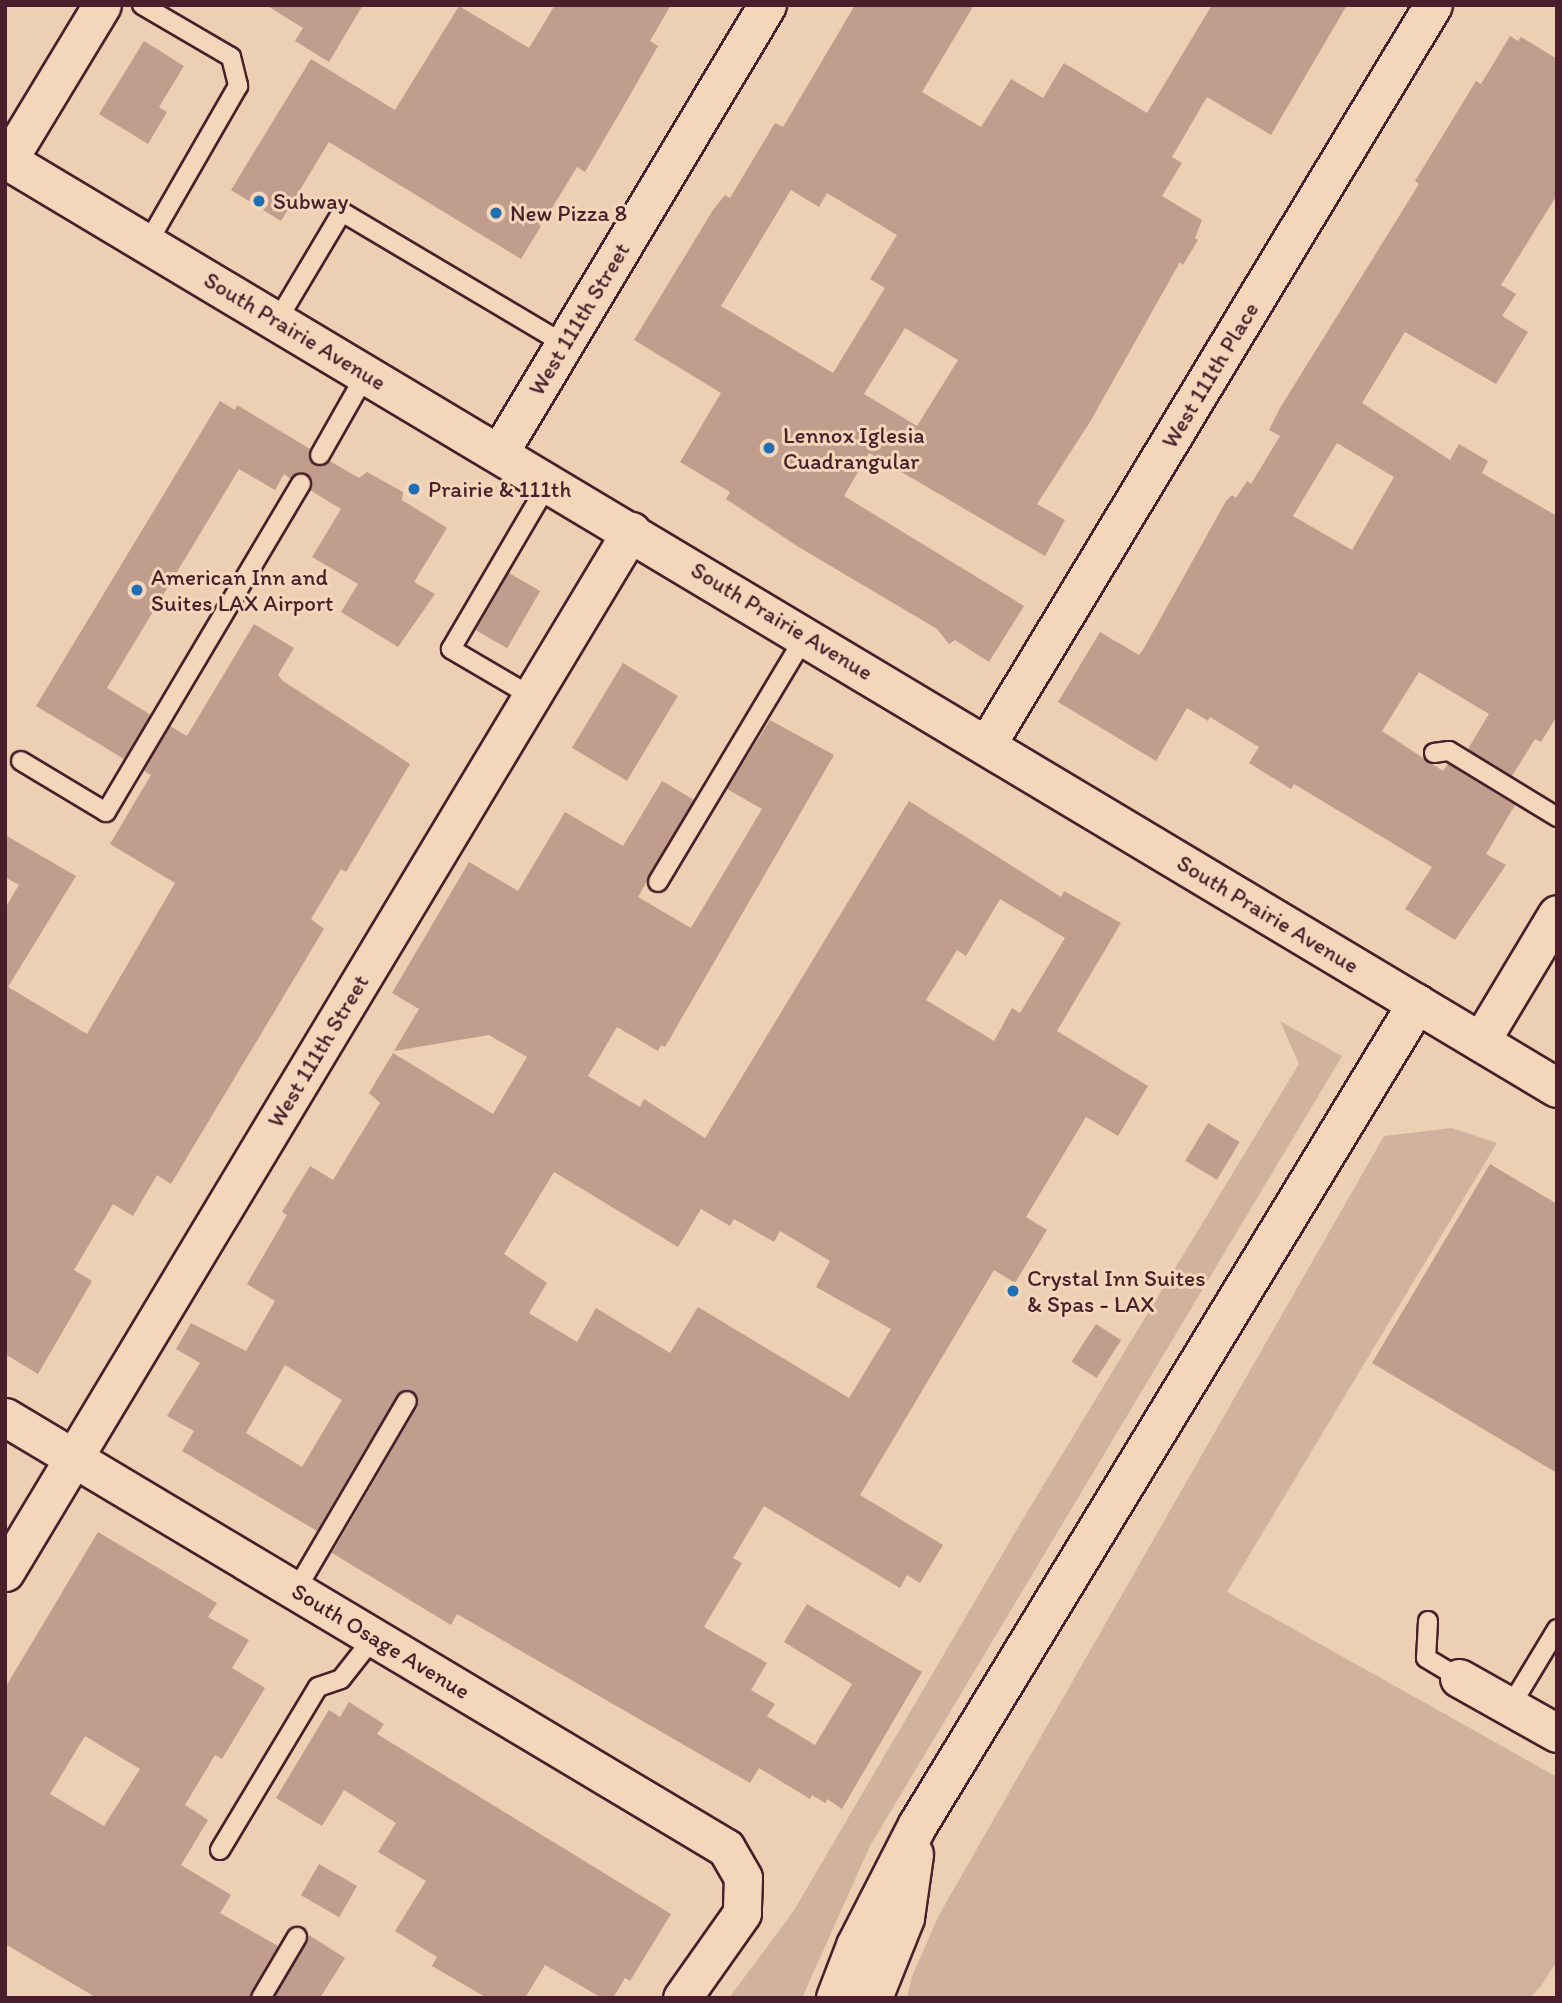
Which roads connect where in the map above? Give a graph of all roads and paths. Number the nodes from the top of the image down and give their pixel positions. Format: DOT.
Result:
graph roads {
  1 [pos="102,5"];
  2 [pos="142,5"];
  3 [pos="767,5"];
  4 [pos="1433,5"];
  5 [pos="6,161"];
  6 [pos="147,244"];
  7 [pos="277,321"];
  8 [pos="564,344"];
  9 [pos="366,374"];
  10 [pos="499,453"];
  11 [pos="320,455"];
  12 [pos="549,482"];
  13 [pos="301,484"];
  14 [pos="631,531"];
  15 [pos="805,636"];
  16 [pos="531,696"];
  17 [pos="987,744"];
  18 [pos="1434,753"];
  19 [pos="21,761"];
  20 [pos="1557,817"];
  21 [pos="658,883"];
  22 [pos="1557,914"];
  23 [pos="1417,1004"];
  24 [pos="1480,1042"];
  25 [pos="1557,1088"];
  26 [pos="407,1401"];
  27 [pos="5,1417"];
  28 [pos="74,1458"];
  29 [pos="5,1572"];
  30 [pos="296,1590"];
  31 [pos="1429,1621"];
  32 [pos="1557,1629"];
  33 [pos="374,1637"];
  34 [pos="1459,1678"];
  35 [pos="1510,1707"];
  36 [pos="1557,1733"];
  37 [pos="918,1825"];
  38 [pos="220,1850"];
  39 [pos="297,1937"];
  40 [pos="261,1998"];
  41 [pos="682,1998"];
  42 [pos="836,1998"];
  43 [pos="873,1998"];
  1 -- 5 [label="street"];
  2 -- 6 [label="lane"];
  3 -- 8 [label="street, West 111th Street"];
  4 -- 17 [label="street, West 111th Place"];
  5 -- 6 [label="main road, South Prairie Avenue"];
  6 -- 7 [label="main road, South Prairie Avenue"];
  7 -- 8 [label="lane"];
  7 -- 9 [label="main road, South Prairie Avenue"];
  8 -- 10 [label="street, West 111th Street"];
  9 -- 10 [label="main road, South Prairie Avenue"];
  9 -- 11 [label="lane"];
  10 -- 12 [label="main road, South Prairie Avenue"];
  12 -- 14 [label="main road, South Prairie Avenue"];
  12 -- 16 [label="lane"];
  13 -- 19 [label="lane"];
  14 -- 15 [label="main road, South Prairie Avenue"];
  14 -- 16 [label="street, West 111th Street"];
  15 -- 17 [label="main road, South Prairie Avenue"];
  15 -- 21 [label="lane"];
  16 -- 28 [label="street, West 111th Street"];
  17 -- 23 [label="main road, South Prairie Avenue"];
  18 -- 20 [label="lane"];
  22 -- 24 [label="street"];
  23 -- 24 [label="main road, South Prairie Avenue"];
  23 -- 37 [label="main road"];
  24 -- 25 [label="main road, South Prairie Avenue"];
  26 -- 30 [label="lane"];
  27 -- 28 [label="street, South Osage Avenue"];
  28 -- 29 [label="street, West 111th Street"];
  28 -- 30 [label="street, South Osage Avenue"];
  30 -- 33 [label="street, South Osage Avenue"];
  31 -- 34 [label="lane"];
  32 -- 35 [label="lane"];
  33 -- 38 [label="lane"];
  33 -- 41 [label="street, South Osage Avenue"];
  34 -- 35 [label="street"];
  35 -- 36 [label="street"];
  37 -- 42 [label="main road"];
  37 -- 43 [label="main road"];
  39 -- 40 [label="lane"];
}
